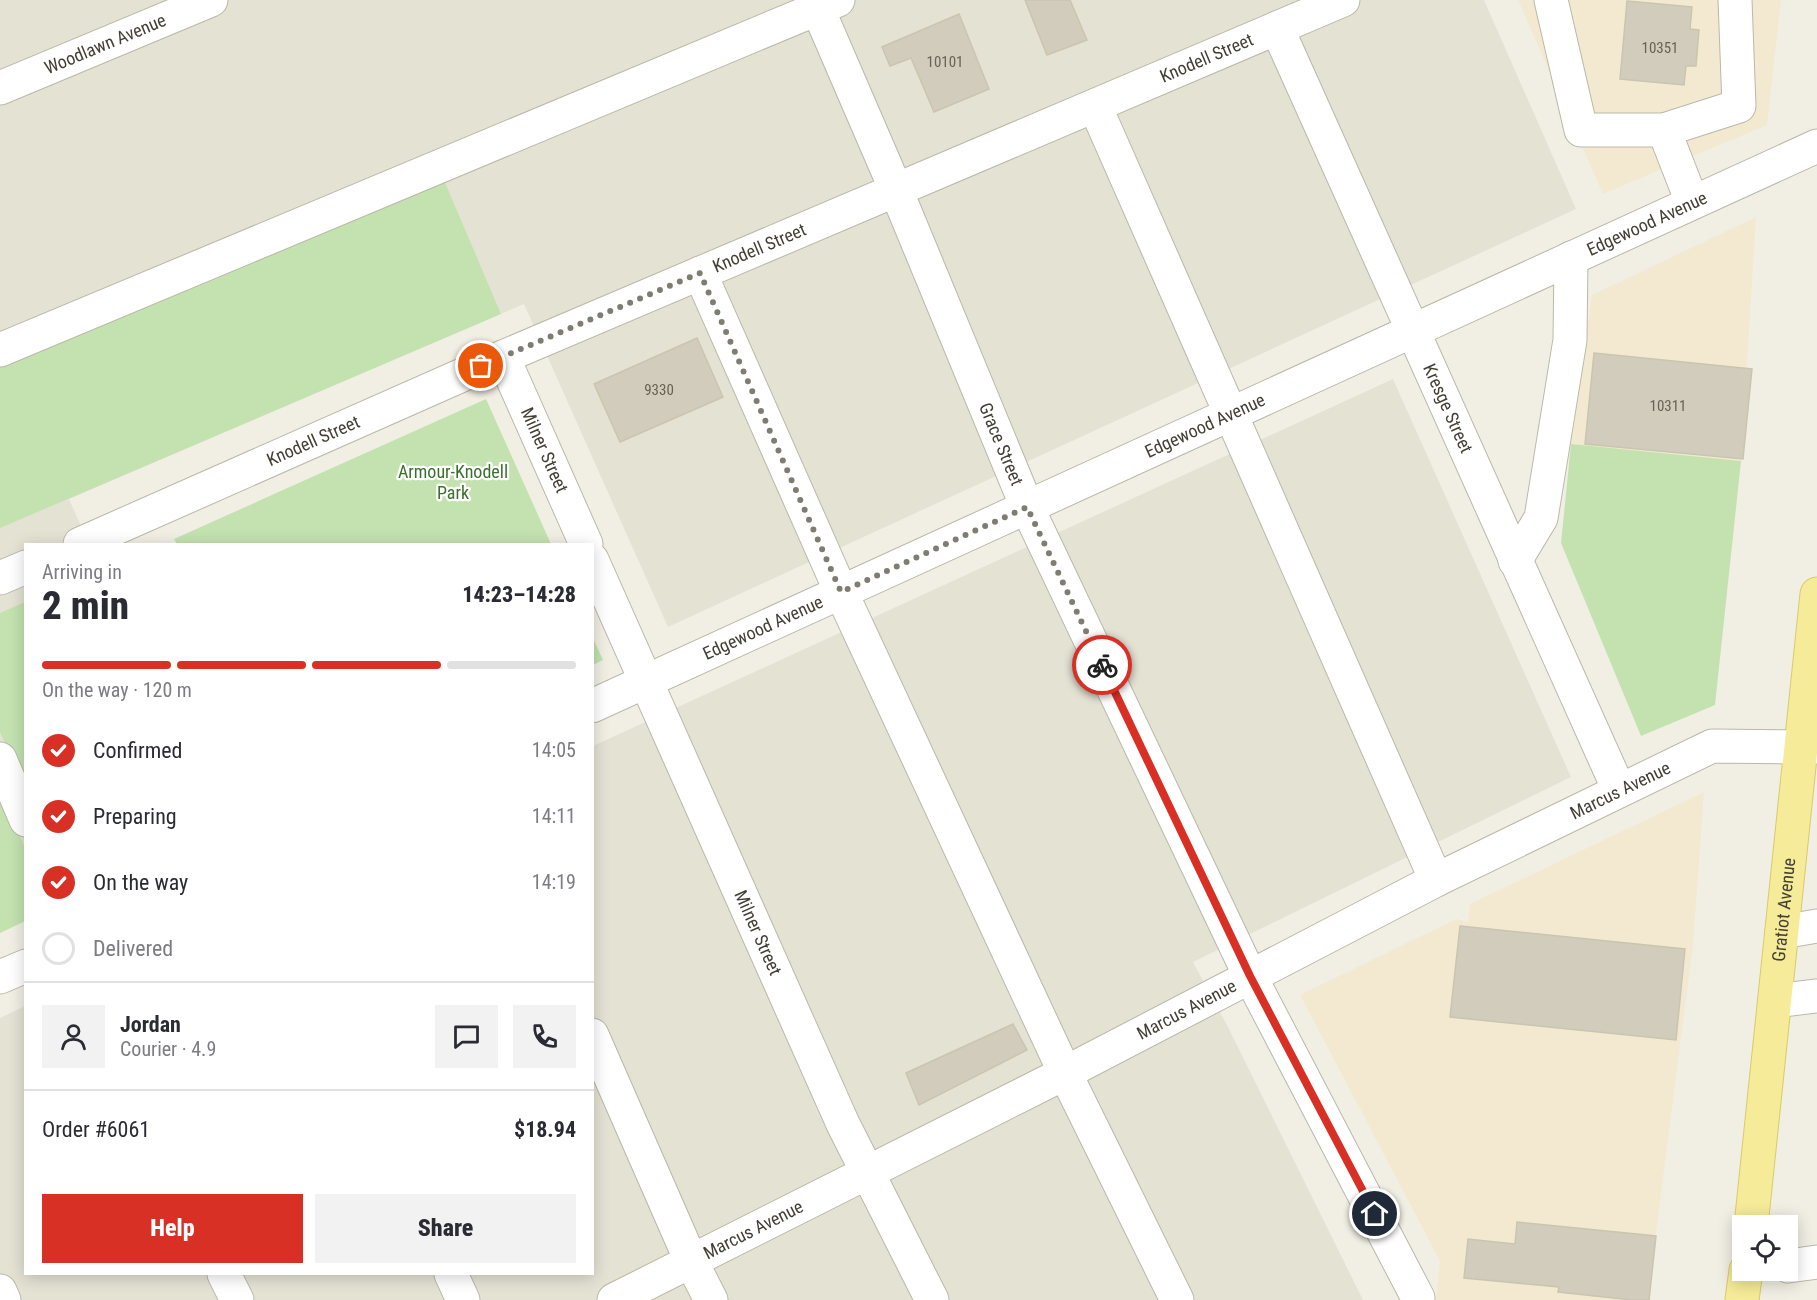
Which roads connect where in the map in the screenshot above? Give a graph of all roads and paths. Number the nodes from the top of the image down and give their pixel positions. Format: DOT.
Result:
graph roads {
  1 [pos="212,0"];
  2 [pos="1343,0"];
  3 [pos="1551,0"];
  4 [pos="1735,0"];
  5 [pos="823,3"];
  6 [pos="1277,28"];
  7 [pos="0,88"];
  8 [pos="1095,106"];
  9 [pos="1664,130"];
  10 [pos="1817,146"];
  11 [pos="896,190"];
  12 [pos="1692,202"];
  13 [pos="1571,258"];
  14 [pos="700,273"];
  15 [pos="1412,330"];
  16 [pos="0,350"];
  17 [pos="502,357"];
  18 [pos="1229,414"];
  19 [pos="1027,507"];
  20 [pos="123,536"];
  21 [pos="85,543"];
  22 [pos="586,543"];
  23 [pos="1515,561"];
  24 [pos="594,564"];
  25 [pos="24,568"];
  26 [pos="0,578"];
  27 [pos="841,592"];
  28 [pos="1817,594"];
  29 [pos="646,681"];
  30 [pos="594,705"];
  31 [pos="1809,746"];
  32 [pos="1,766"];
  33 [pos="1619,790"];
  34 [pos="24,816"];
  35 [pos="1436,880"];
  36 [pos="1817,926"];
  37 [pos="1782,932"];
  38 [pos="24,967"];
  39 [pos="1250,976"];
  40 [pos="0,977"];
  41 [pos="1817,996"];
  42 [pos="1775,1001"];
  43 [pos="594,1040"];
  44 [pos="1065,1073"];
  45 [pos="868,1173"];
  46 [pos="1751,1215"];
  47 [pos="691,1261"];
  48 [pos="1817,1262"];
  49 [pos="1798,1265"];
  50 [pos="224,1275"];
  51 [pos="451,1275"];
  52 [pos="1745,1281"];
  53 [pos="0,1291"];
  54 [pos="1418,1298"];
  55 [pos="4,1300"];
  56 [pos="237,1300"];
  57 [pos="463,1300"];
  58 [pos="614,1300"];
  59 [pos="711,1300"];
  60 [pos="932,1300"];
  61 [pos="1177,1300"];
  62 [pos="1743,1300"];
  1 -- 7 [label="street, Woodlawn Avenue"];
  2 -- 6 [label="street, Knodell Street"];
  3 -- 9 [label="street"];
  4 -- 9 [label="street"];
  5 -- 11 [label="street, Grace Street"];
  5 -- 16 [label="street"];
  6 -- 8 [label="street, Knodell Street"];
  6 -- 15 [label="street, Kresge Street"];
  8 -- 11 [label="street, Knodell Street"];
  8 -- 18 [label="street"];
  9 -- 12 [label="street"];
  10 -- 12 [label="street, Edgewood Avenue"];
  11 -- 14 [label="street, Knodell Street"];
  11 -- 19 [label="street, Grace Street"];
  12 -- 13 [label="street, Edgewood Avenue"];
  13 -- 15 [label="street, Edgewood Avenue"];
  13 -- 23 [label="street"];
  14 -- 17 [label="street, Knodell Street"];
  14 -- 27 [label="street"];
  15 -- 18 [label="street, Edgewood Avenue"];
  15 -- 23 [label="street, Kresge Street"];
  17 -- 20 [label="street, Knodell Street"];
  17 -- 22 [label="street, Milner Street"];
  18 -- 19 [label="street, Edgewood Avenue"];
  18 -- 35 [label="street"];
  19 -- 27 [label="street, Edgewood Avenue"];
  19 -- 39 [label="street, Grace Street"];
  20 -- 21 [label="street, Knodell Street"];
  23 -- 33 [label="street, Kresge Street"];
  24 -- 29 [label="street, Milner Street"];
  25 -- 26 [label="street"];
  27 -- 29 [label="street, Edgewood Avenue"];
  27 -- 44 [label="street"];
  28 -- 31 [label="main road, Gratiot Avenue"];
  29 -- 30 [label="street, Edgewood Avenue"];
  29 -- 45 [label="street, Milner Street"];
  31 -- 33 [label="street, Marcus Avenue"];
  31 -- 37 [label="main road, Gratiot Avenue"];
  32 -- 34 [label="street"];
  33 -- 35 [label="street, Marcus Avenue"];
  35 -- 39 [label="street, Marcus Avenue"];
  36 -- 37 [label="street"];
  37 -- 42 [label="main road, Gratiot Avenue"];
  38 -- 40 [label="street"];
  39 -- 44 [label="street, Marcus Avenue"];
  39 -- 54 [label="street, Grace Street"];
  41 -- 42 [label="street"];
  42 -- 46 [label="main road, Gratiot Avenue"];
  43 -- 47 [label="street"];
  44 -- 45 [label="street, Marcus Avenue"];
  44 -- 61 [label="street"];
  45 -- 47 [label="street, Marcus Avenue"];
  45 -- 60 [label="street, Milner Street"];
  47 -- 58 [label="street, Marcus Avenue"];
  47 -- 59 [label="street"];
  48 -- 49 [label="street"];
  50 -- 56 [label="street"];
  51 -- 57 [label="street"];
  52 -- 62 [label="main road"];
  53 -- 55 [label="street"];
}
